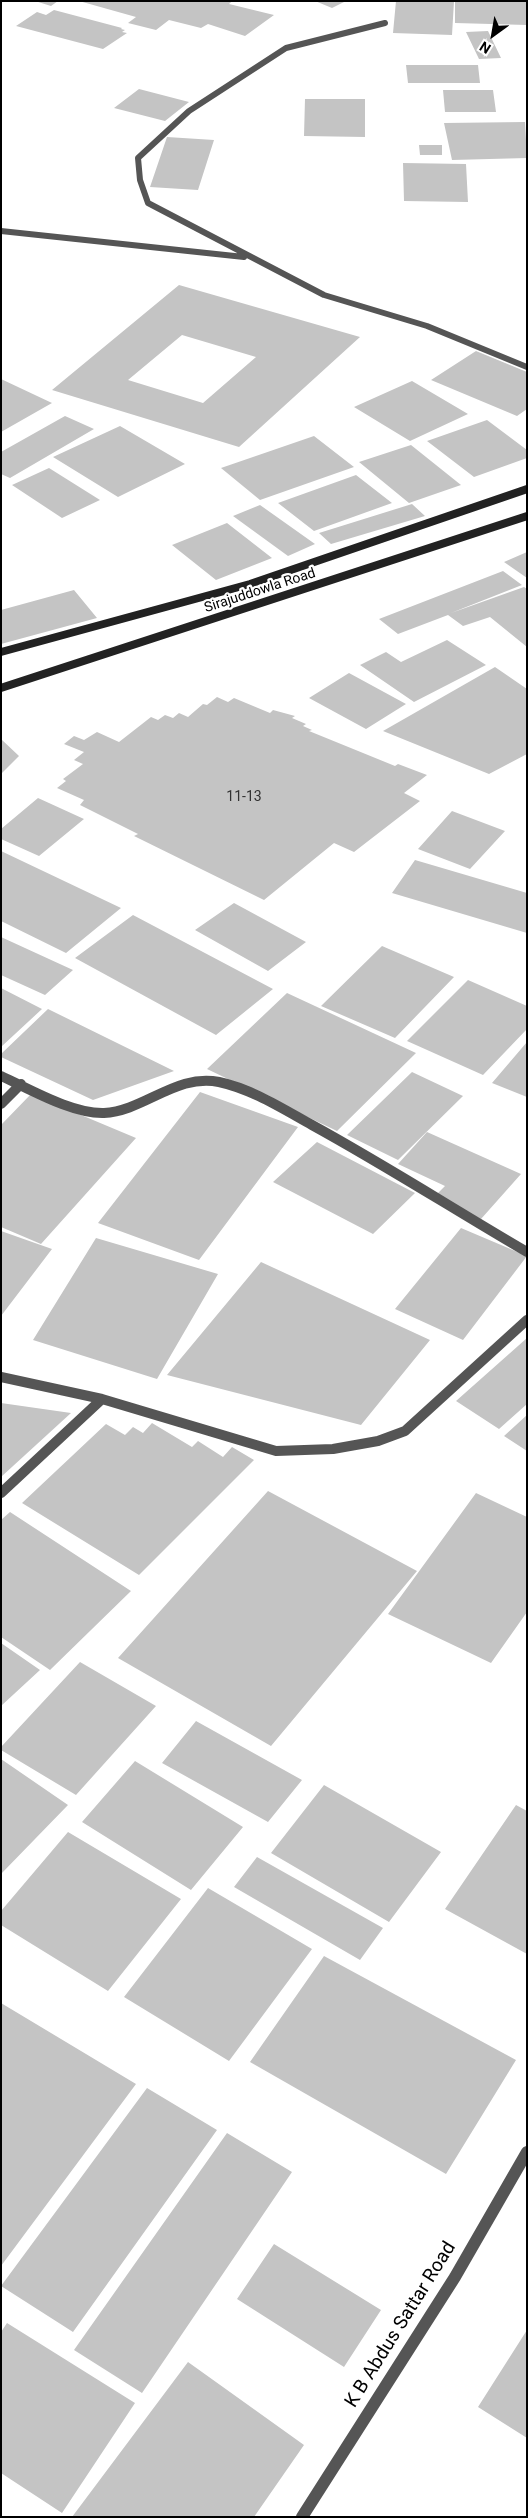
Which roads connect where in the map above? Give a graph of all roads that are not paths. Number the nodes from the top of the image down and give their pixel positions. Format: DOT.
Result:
graph roads {
  1 [pos="385,23"];
  2 [pos="1,231"];
  3 [pos="250,258"];
  4 [pos="527,367"];
  5 [pos="527,489"];
  6 [pos="527,516"];
  7 [pos="1,652"];
  8 [pos="1,688"];
  9 [pos="1,1076"];
  10 [pos="21,1084"];
  11 [pos="1,1104"];
  12 [pos="527,1252"];
  13 [pos="527,1320"];
  14 [pos="1,1377"];
  15 [pos="102,1399"];
  16 [pos="1,1493"];
  17 [pos="527,2152"];
  18 [pos="302,2517"];
  1 -- 3 [label="street"];
  2 -- 3 [label="street"];
  3 -- 4 [label="street"];
  5 -- 7 [label="main road, Sirajuddowla Road"];
  6 -- 8 [label="main road, Sirajuddowla Road"];
  9 -- 10 [label="street"];
  10 -- 11 [label="street"];
  10 -- 12 [label="street"];
  13 -- 15 [label="street"];
  14 -- 15 [label="street"];
  15 -- 16 [label="street"];
  17 -- 18 [label="street, K B Abdus Sattar Road"];
}
